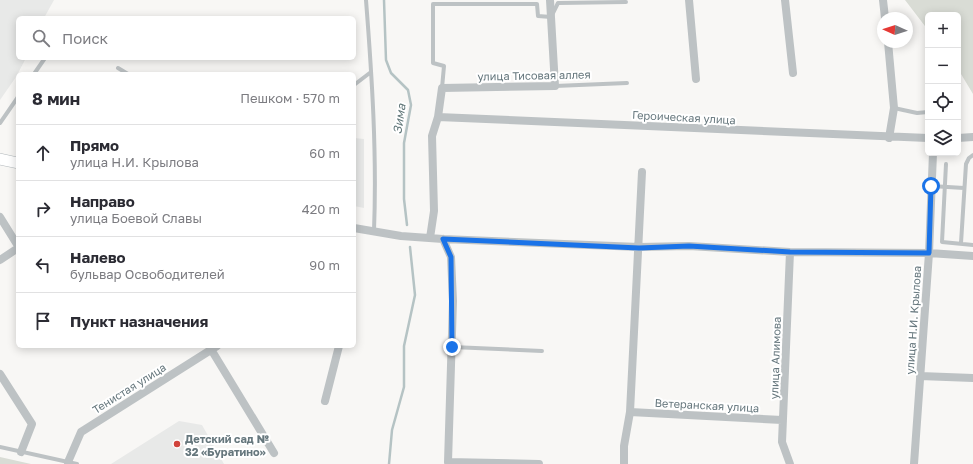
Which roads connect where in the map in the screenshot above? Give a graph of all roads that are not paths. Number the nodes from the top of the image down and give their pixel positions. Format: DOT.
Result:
graph roads {
  1 [pos="366,0"];
  2 [pos="689,0"];
  3 [pos="785,0"];
  4 [pos="883,0"];
  5 [pos="555,1"];
  6 [pos="537,2"];
  7 [pos="626,2"];
  8 [pos="884,12"];
  9 [pos="551,17"];
  10 [pos="889,48"];
  11 [pos="44,60"];
  12 [pos="118,68"];
  13 [pos="35,72"];
  14 [pos="125,72"];
  15 [pos="371,72"];
  16 [pos="793,73"];
  17 [pos="696,79"];
  18 [pos="356,83"];
  19 [pos="626,83"];
  20 [pos="554,86"];
  21 [pos="442,88"];
  22 [pos="16,100"];
  23 [pos="894,108"];
  24 [pos="925,112"];
  25 [pos="438,117"];
  26 [pos="0,123"];
  27 [pos="973,137"];
  28 [pos="889,138"];
  29 [pos="925,138"];
  30 [pos="961,138"];
  31 [pos="973,155"];
  32 [pos="933,156"];
  33 [pos="0,159"];
  34 [pos="16,162"];
  35 [pos="946,164"];
  36 [pos="642,172"];
  37 [pos="931,186"];
  38 [pos="945,187"];
  39 [pos="964,188"];
  40 [pos="0,217"];
  41 [pos="356,228"];
  42 [pos="374,232"];
  43 [pos="430,238"];
  44 [pos="443,239"];
  45 [pos="961,243"];
  46 [pos="16,244"];
  47 [pos="973,244"];
  48 [pos="16,248"];
  49 [pos="639,248"];
  50 [pos="790,252"];
  51 [pos="929,253"];
  52 [pos="973,256"];
  53 [pos="0,260"];
  54 [pos="452,347"];
  55 [pos="211,348"];
  56 [pos="214,348"];
  57 [pos="338,348"];
  58 [pos="542,351"];
  59 [pos="0,374"];
  60 [pos="920,376"];
  61 [pos="973,378"];
  62 [pos="325,401"];
  63 [pos="630,412"];
  64 [pos="782,420"];
  65 [pos="0,447"];
  66 [pos="21,452"];
  67 [pos="274,453"];
  68 [pos="72,463"];
  69 [pos="539,464"];
  70 [pos="624,464"];
  71 [pos="790,464"];
  72 [pos="914,464"];
  1 -- 15 [label="lane"];
  2 -- 17 [label="street"];
  3 -- 16 [label="street"];
  4 -- 8 [label="street"];
  5 -- 7 [label="lane"];
  5 -- 9 [label="street"];
  6 -- 9 [label="lane"];
  6 -- 21 [label="lane"];
  9 -- 20 [label="street"];
  10 -- 23 [label="street"];
  11 -- 13 [label="lane"];
  12 -- 14 [label="lane"];
  15 -- 18 [label="lane"];
  15 -- 42 [label="lane"];
  19 -- 20 [label="lane, улица Тисовая аллея"];
  20 -- 21 [label="street, улица Тисовая аллея"];
  21 -- 25 [label="street"];
  22 -- 26 [label="lane"];
  23 -- 24 [label="lane"];
  23 -- 28 [label="street"];
  25 -- 28 [label="street, Героическая улица"];
  25 -- 43 [label="street"];
  27 -- 30 [label="street"];
  28 -- 29 [label="street, Героическая улица"];
  31 -- 39 [label="lane"];
  32 -- 37 [label="street, улица Н.И. Крылова"];
  33 -- 34 [label="street"];
  35 -- 38 [label="lane"];
  36 -- 49 [label="street"];
  37 -- 38 [label="lane"];
  37 -- 51 [label="street, улица Н.И. Крылова"];
  38 -- 39 [label="lane"];
  38 -- 45 [label="lane"];
  39 -- 45 [label="lane"];
  40 -- 46 [label="street"];
  41 -- 42 [label="street"];
  42 -- 43 [label="street"];
  43 -- 44 [label="street"];
  44 -- 49 [label="street"];
  44 -- 54 [label="street"];
  45 -- 47 [label="lane"];
  48 -- 53 [label="street"];
  49 -- 50 [label="street"];
  49 -- 63 [label="street"];
  50 -- 51 [label="street"];
  50 -- 64 [label="street, улица Алимова"];
  51 -- 52 [label="street"];
  51 -- 60 [label="street, улица Н.И. Крылова"];
  54 -- 58 [label="lane"];
  54 -- 69 [label="street"];
  55 -- 68 [label="street, Тенистая улица"];
  56 -- 67 [label="street"];
  57 -- 62 [label="street"];
  59 -- 66 [label="street"];
  60 -- 61 [label="street"];
  60 -- 72 [label="street, улица Н.И. Крылова"];
  63 -- 64 [label="street, Ветеранская улица"];
  63 -- 70 [label="street"];
  64 -- 71 [label="street, улица Алимова"];
  65 -- 66 [label="lane"];
  66 -- 68 [label="lane"];
}
